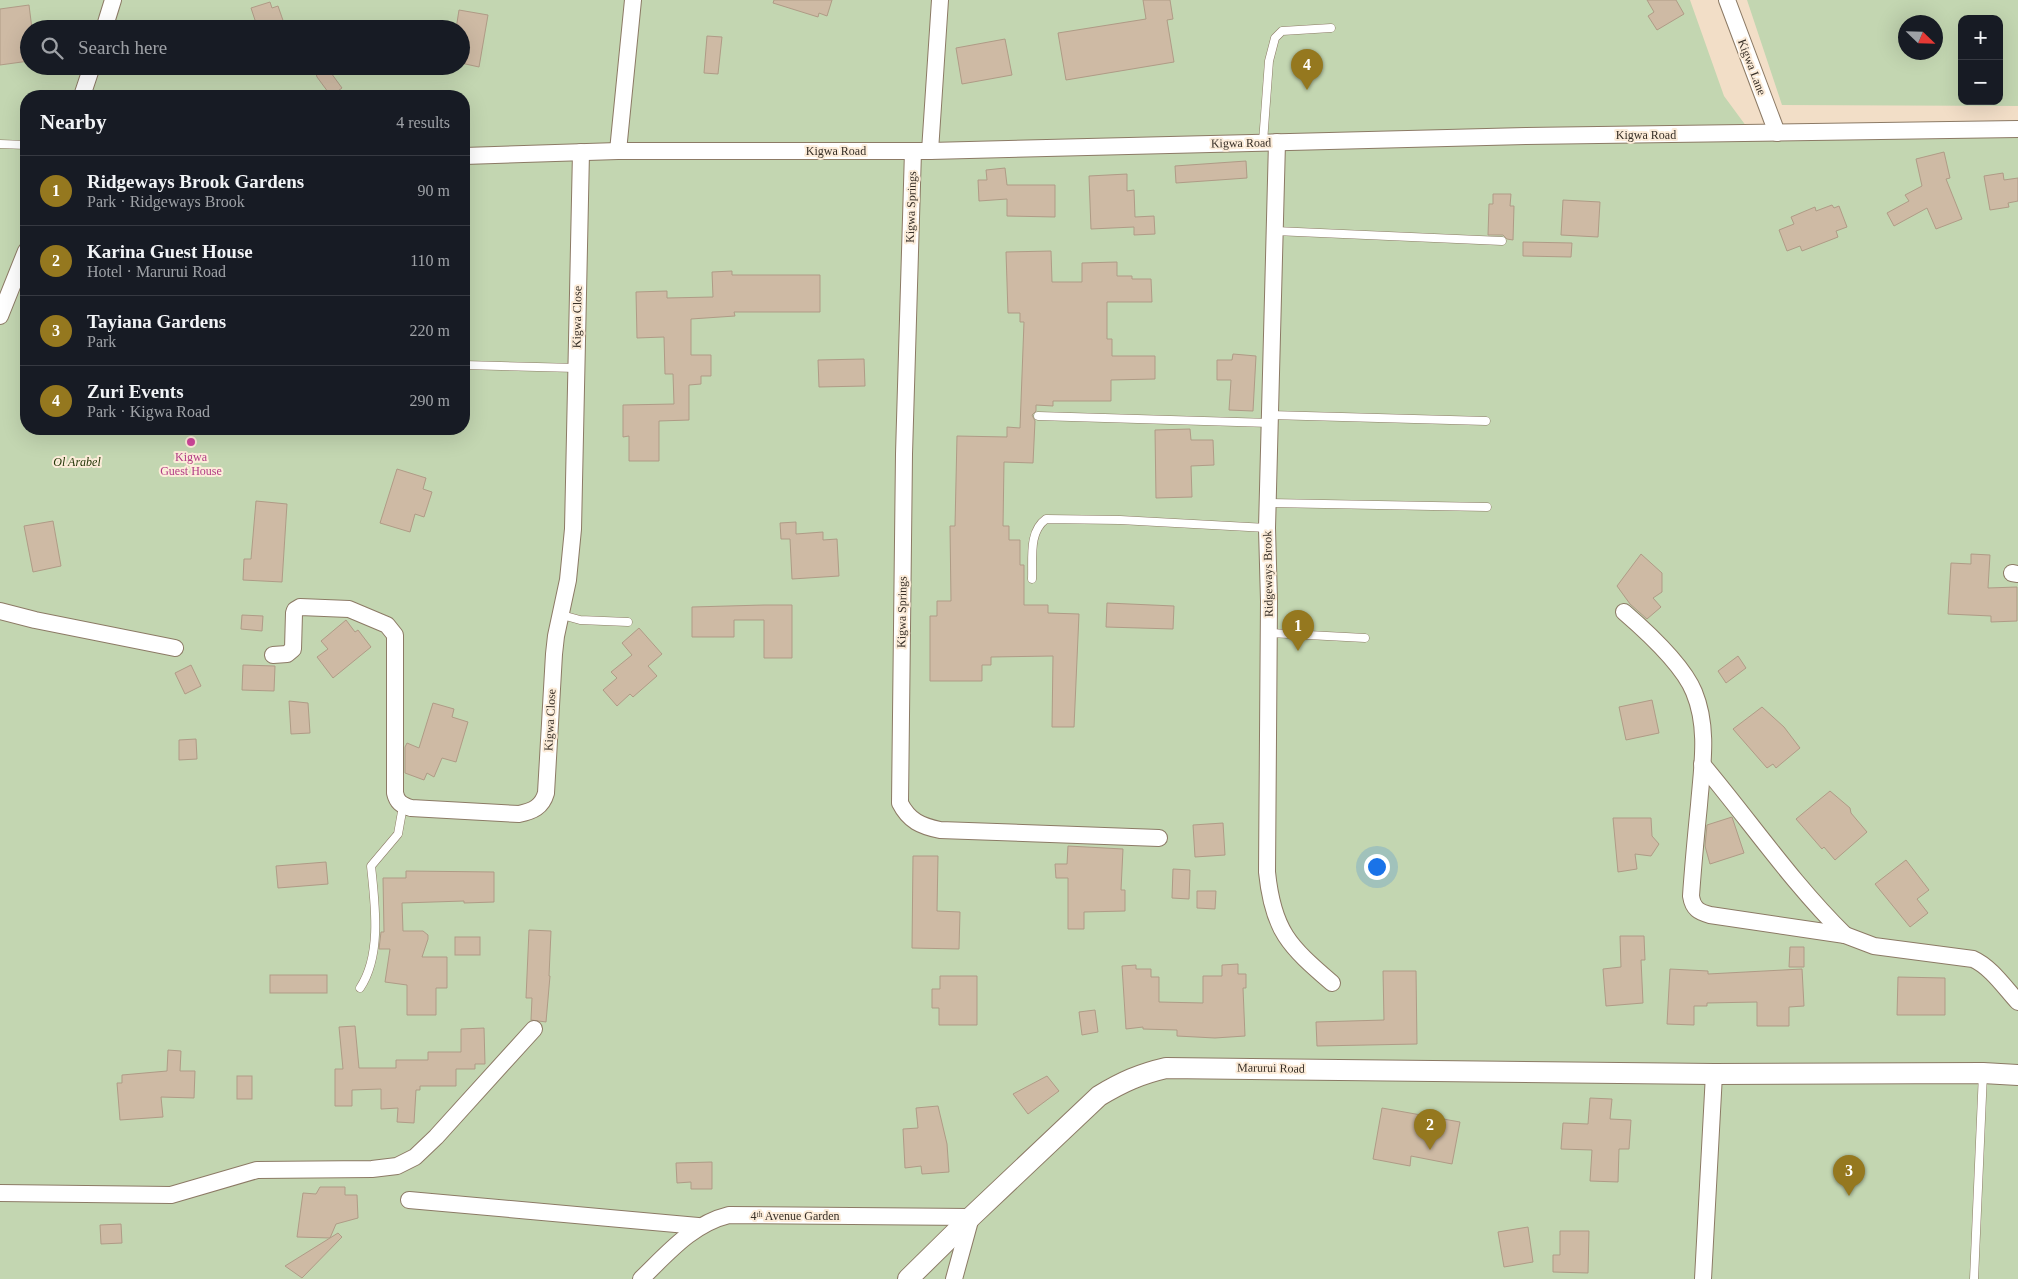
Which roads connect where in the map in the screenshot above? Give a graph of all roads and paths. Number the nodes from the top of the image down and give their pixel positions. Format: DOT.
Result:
graph roads {
  1 [pos="113,0"];
  2 [pos="633,0"];
  3 [pos="940,0"];
  4 [pos="1727,0"];
  5 [pos="107,20"];
  6 [pos="1331,28"];
  7 [pos="89,75"];
  8 [pos="84,90"];
  9 [pos="2018,129"];
  10 [pos="1777,134"];
  11 [pos="1270,142"];
  12 [pos="0,144"];
  13 [pos="20,144"];
  14 [pos="618,151"];
  15 [pos="912,151"];
  16 [pos="930,151"];
  17 [pos="581,152"];
  18 [pos="470,156"];
  19 [pos="1275,231"];
  20 [pos="1502,241"];
  21 [pos="20,266"];
  22 [pos="0,316"];
  23 [pos="470,365"];
  24 [pos="576,368"];
  25 [pos="1038,416"];
  26 [pos="1270,419"];
  27 [pos="1486,421"];
  28 [pos="1268,504"];
  29 [pos="1487,507"];
  30 [pos="1267,528"];
  31 [pos="1032,579"];
  32 [pos="0,611"];
  33 [pos="1624,612"];
  34 [pos="562,615"];
  35 [pos="628,622"];
  36 [pos="1268,633"];
  37 [pos="1365,638"];
  38 [pos="175,648"];
  39 [pos="273,655"];
  40 [pos="1702,764"];
  41 [pos="403,806"];
  42 [pos="1159,838"];
  43 [pos="1845,935"];
  44 [pos="1332,983"];
  45 [pos="360,988"];
  46 [pos="2018,1002"];
  47 [pos="534,1029"];
  48 [pos="1983,1073"];
  49 [pos="1714,1074"];
  50 [pos="2018,1075"];
  51 [pos="0,1193"];
  52 [pos="409,1200"];
  53 [pos="971,1217"];
  54 [pos="698,1226"];
  55 [pos="641,1279"];
  56 [pos="908,1279"];
  57 [pos="954,1279"];
  58 [pos="1703,1279"];
  59 [pos="1974,1279"];
  1 -- 5 [label="street"];
  2 -- 14 [label="street"];
  3 -- 16 [label="street"];
  4 -- 10 [label="street, Kigwa Lane"];
  6 -- 11 [label="lane"];
  7 -- 8 [label="street"];
  9 -- 10 [label="street, Kigwa Road"];
  10 -- 11 [label="street, Kigwa Road"];
  11 -- 16 [label="street, Kigwa Road"];
  11 -- 19 [label="street, Ridgeways Brook"];
  12 -- 13 [label="lane"];
  14 -- 15 [label="street, Kigwa Road"];
  14 -- 17 [label="street, Kigwa Road"];
  15 -- 16 [label="street, Kigwa Road"];
  15 -- 42 [label="street, Kigwa Springs"];
  17 -- 18 [label="street, Kigwa Road"];
  17 -- 24 [label="street, Kigwa Close"];
  19 -- 20 [label="lane"];
  19 -- 26 [label="street, Ridgeways Brook"];
  21 -- 22 [label="street"];
  23 -- 24 [label="lane"];
  24 -- 34 [label="street, Kigwa Close"];
  25 -- 26 [label="lane"];
  26 -- 27 [label="lane"];
  26 -- 28 [label="street, Ridgeways Brook"];
  28 -- 29 [label="lane"];
  28 -- 30 [label="street, Ridgeways Brook"];
  30 -- 31 [label="lane"];
  30 -- 36 [label="street, Ridgeways Brook"];
  32 -- 38 [label="street"];
  33 -- 40 [label="street"];
  34 -- 35 [label="lane"];
  34 -- 41 [label="street, Kigwa Close"];
  36 -- 37 [label="lane"];
  36 -- 44 [label="street, Ridgeways Brook"];
  39 -- 41 [label="street"];
  40 -- 43 [label="street"];
  40 -- 43 [label="street"];
  41 -- 45 [label="lane"];
  43 -- 46 [label="street"];
  47 -- 51 [label="street"];
  48 -- 49 [label="street, Marurui Road"];
  48 -- 50 [label="street, Marurui Road"];
  48 -- 59 [label="lane"];
  49 -- 53 [label="street, Marurui Road"];
  49 -- 58 [label="street"];
  52 -- 54 [label="street"];
  53 -- 54 [label="street, 4ᵗʰ Avenue Garden"];
  53 -- 56 [label="street, Marurui Road"];
  53 -- 57 [label="street"];
  54 -- 55 [label="street, 4ᵗʰ Avenue Garden"];
}
